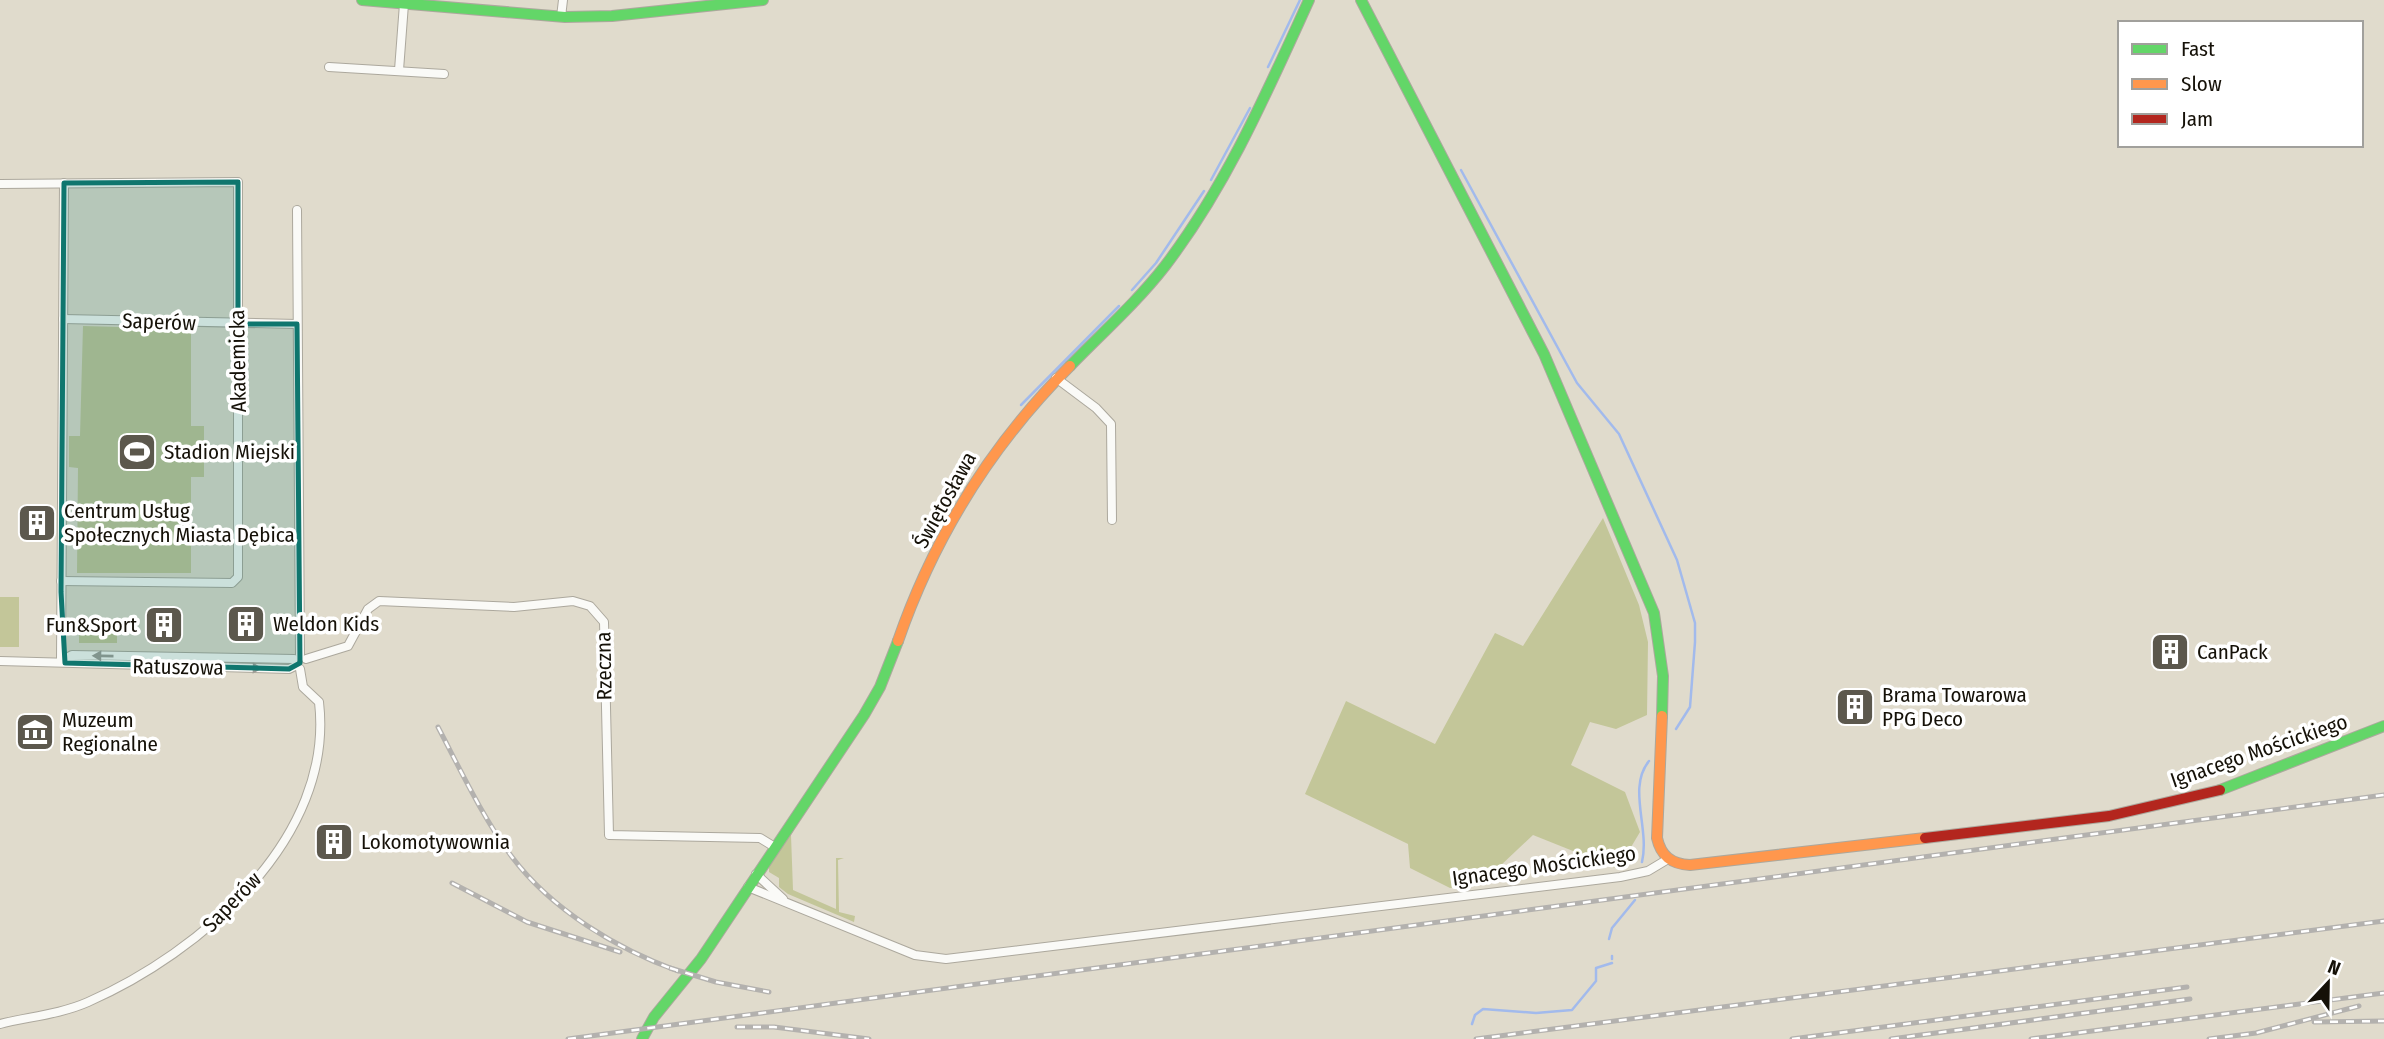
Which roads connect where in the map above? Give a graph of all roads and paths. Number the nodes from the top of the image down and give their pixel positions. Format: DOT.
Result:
graph roads {
  1 [pos="362,0"];
  2 [pos="563,0"];
  3 [pos="763,0"];
  4 [pos="1309,0"];
  5 [pos="1361,0"];
  6 [pos="404,4"];
  7 [pos="561,17"];
  8 [pos="329,67"];
  9 [pos="399,70"];
  10 [pos="444,74"];
  11 [pos="64,183"];
  12 [pos="0,184"];
  13 [pos="297,210"];
  14 [pos="63,319"];
  15 [pos="238,324"];
  16 [pos="297,324"];
  17 [pos="1056,379"];
  18 [pos="1112,520"];
  19 [pos="61,580"];
  20 [pos="0,661"];
  21 [pos="61,661"];
  22 [pos="299,662"];
  23 [pos="2384,726"];
  24 [pos="774,846"];
  25 [pos="1668,859"];
  26 [pos="756,874"];
  27 [pos="748,887"];
  28 [pos="785,901"];
  29 [pos="0,1024"];
  30 [pos="642,1039"];
  1 -- 6 [label="street"];
  2 -- 7 [label="street"];
  3 -- 7 [label="street"];
  4 -- 17 [label="street, Świętosława"];
  5 -- 25 [label="street"];
  6 -- 7 [label="street"];
  6 -- 9 [label="street"];
  8 -- 9 [label="street"];
  9 -- 10 [label="street"];
  11 -- 12 [label="street, Akademicka"];
  11 -- 14 [label="street"];
  11 -- 15 [label="street, Akademicka"];
  13 -- 16 [label="street, Saperów"];
  14 -- 15 [label="street, Saperów"];
  14 -- 19 [label="street"];
  15 -- 16 [label="street, Saperów"];
  15 -- 19 [label="street, Akademicka"];
  16 -- 22 [label="street, Saperów"];
  17 -- 18 [label="street"];
  17 -- 24 [label="street, Świętosława"];
  19 -- 21 [label="street"];
  20 -- 21 [label="street, Ratuszowa"];
  21 -- 22 [label="street, Ratuszowa"];
  22 -- 24 [label="street, Rzeczna"];
  22 -- 29 [label="street, Saperów"];
  23 -- 25 [label="street, Ignacego Mościckiego"];
  24 -- 26 [label="street, Świętosława"];
  25 -- 28 [label="street, Ignacego Mościckiego"];
  26 -- 27 [label="street, Świętosława"];
  26 -- 28 [label="street, Ignacego Mościckiego"];
  27 -- 28 [label="street, Ignacego Mościckiego"];
  27 -- 30 [label="street, Świętosława"];
}
